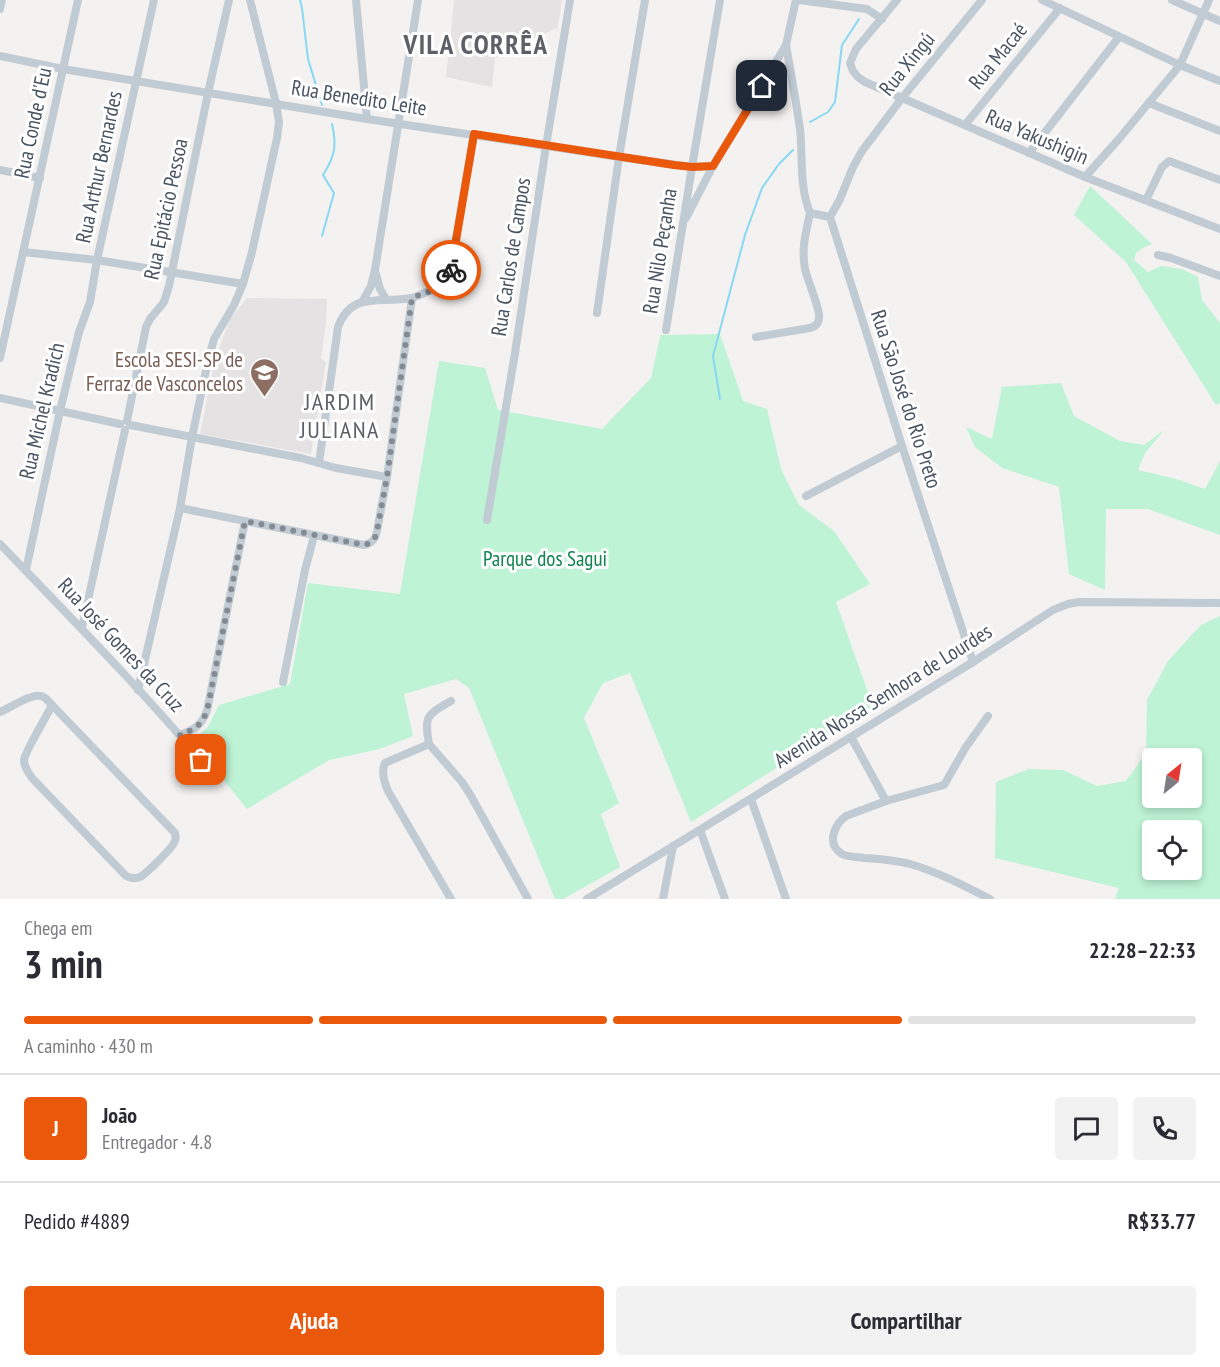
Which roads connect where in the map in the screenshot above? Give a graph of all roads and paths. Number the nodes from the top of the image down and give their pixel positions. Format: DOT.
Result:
graph roads {
  1 [pos="2,0"];
  2 [pos="78,0"];
  3 [pos="154,0"];
  4 [pos="230,0"];
  5 [pos="250,0"];
  6 [pos="356,0"];
  7 [pos="418,0"];
  8 [pos="570,0"];
  9 [pos="645,0"];
  10 [pos="720,0"];
  11 [pos="797,0"];
  12 [pos="869,0"];
  13 [pos="897,0"];
  14 [pos="982,0"];
  15 [pos="1042,0"];
  16 [pos="1172,0"];
  17 [pos="1209,0"];
  18 [pos="1060,8"];
  19 [pos="0,9"];
  20 [pos="867,9"];
  21 [pos="1203,14"];
  22 [pos="882,19"];
  23 [pos="1220,21"];
  24 [pos="1119,37"];
  25 [pos="786,45"];
  26 [pos="0,56"];
  27 [pos="1180,65"];
  28 [pos="63,69"];
  29 [pos="136,81"];
  30 [pos="1220,81"];
  31 [pos="208,93"];
  32 [pos="902,98"];
  33 [pos="276,103"];
  34 [pos="1149,103"];
  35 [pos="367,119"];
  36 [pos="400,123"];
  37 [pos="965,125"];
  38 [pos="1220,131"];
  39 [pos="474,134"];
  40 [pos="546,146"];
  41 [pos="1029,153"];
  42 [pos="619,157"];
  43 [pos="713,166"];
  44 [pos="692,167"];
  45 [pos="0,170"];
  46 [pos="1085,177"];
  47 [pos="40,178"];
  48 [pos="1220,180"];
  49 [pos="1146,200"];
  50 [pos="810,213"];
  51 [pos="830,217"];
  52 [pos="682,225"];
  53 [pos="1220,229"];
  54 [pos="23,252"];
  55 [pos="1158,255"];
  56 [pos="97,260"];
  57 [pos="375,270"];
  58 [pos="172,272"];
  59 [pos="1220,276"];
  60 [pos="243,284"];
  61 [pos="412,298"];
  62 [pos="386,299"];
  63 [pos="362,302"];
  64 [pos="597,313"];
  65 [pos="666,330"];
  66 [pos="756,337"];
  67 [pos="0,358"];
  68 [pos="0,398"];
  69 [pos="60,411"];
  70 [pos="126,425"];
  71 [pos="192,437"];
  72 [pos="902,446"];
  73 [pos="319,463"];
  74 [pos="387,477"];
  75 [pos="806,496"];
  76 [pos="180,508"];
  77 [pos="487,520"];
  78 [pos="245,521"];
  79 [pos="314,536"];
  80 [pos="0,544"];
  81 [pos="26,570"];
  82 [pos="1220,603"];
  83 [pos="82,628"];
  84 [pos="973,662"];
  85 [pos="283,682"];
  86 [pos="138,690"];
  87 [pos="451,701"];
  88 [pos="52,705"];
  89 [pos="0,712"];
  90 [pos="988,716"];
  91 [pos="180,735"];
  92 [pos="851,737"];
  93 [pos="429,744"];
  94 [pos="212,773"];
  95 [pos="751,799"];
  96 [pos="886,801"];
  97 [pos="700,830"];
  98 [pos="674,846"];
  99 [pos="451,899"];
  100 [pos="528,899"];
  101 [pos="587,899"];
  102 [pos="663,899"];
  103 [pos="725,899"];
  104 [pos="786,899"];
  105 [pos="990,899"];
  1 -- 19 [label="street"];
  2 -- 28 [label="street, Rua Conde d'Eu"];
  3 -- 29 [label="street, Rua Arthur Bernardes"];
  4 -- 31 [label="street, Rua Epitácio Pessoa"];
  5 -- 33 [label="street"];
  6 -- 35 [label="street"];
  7 -- 36 [label="street"];
  8 -- 40 [label="street, Rua Carlos de Campos"];
  9 -- 42 [label="street"];
  10 -- 44 [label="street, Rua Nilo Peçanha"];
  11 -- 20 [label="street"];
  11 -- 25 [label="street"];
  12 -- 20 [label="street"];
  13 -- 22 [label="street"];
  14 -- 32 [label="street, Rua Xingú"];
  15 -- 18 [label="street"];
  16 -- 21 [label="street"];
  17 -- 21 [label="street"];
  18 -- 24 [label="street"];
  18 -- 37 [label="street, Rua Macaé"];
  20 -- 22 [label="street"];
  21 -- 23 [label="street"];
  21 -- 27 [label="street"];
  22 -- 32 [label="street, Rua Yakushigin"];
  24 -- 27 [label="street"];
  24 -- 41 [label="street"];
  25 -- 43 [label="street"];
  25 -- 50 [label="street"];
  26 -- 28 [label="street, Rua Benedito Leite"];
  27 -- 30 [label="street"];
  27 -- 34 [label="street"];
  28 -- 29 [label="street, Rua Benedito Leite"];
  28 -- 47 [label="street, Rua Conde d'Eu"];
  29 -- 31 [label="street, Rua Benedito Leite"];
  29 -- 56 [label="street, Rua Arthur Bernardes"];
  31 -- 33 [label="street, Rua Benedito Leite"];
  31 -- 58 [label="street, Rua Epitácio Pessoa"];
  32 -- 37 [label="street, Rua Yakushigin"];
  32 -- 51 [label="street, Rua Xingú"];
  33 -- 35 [label="street, Rua Benedito Leite"];
  33 -- 60 [label="street"];
  34 -- 38 [label="street"];
  34 -- 46 [label="street"];
  35 -- 36 [label="street, Rua Benedito Leite"];
  36 -- 39 [label="street, Rua Benedito Leite"];
  36 -- 57 [label="street"];
  37 -- 41 [label="street, Rua Yakushigin"];
  39 -- 40 [label="street, Rua Benedito Leite"];
  39 -- 61 [label="street"];
  40 -- 42 [label="street, Rua Benedito Leite"];
  40 -- 77 [label="street, Rua Carlos de Campos"];
  41 -- 46 [label="street, Rua Yakushigin"];
  42 -- 44 [label="street, Rua Benedito Leite"];
  42 -- 64 [label="street"];
  43 -- 44 [label="street, Rua Benedito Leite"];
  43 -- 52 [label="street"];
  44 -- 52 [label="street, Rua Nilo Peçanha"];
  45 -- 47 [label="street"];
  46 -- 49 [label="street, Rua Yakushigin"];
  47 -- 54 [label="street, Rua Conde d'Eu"];
  48 -- 49 [label="street"];
  49 -- 53 [label="street, Rua Yakushigin"];
  50 -- 51 [label="street"];
  50 -- 66 [label="street"];
  51 -- 72 [label="street, Rua São José do Rio Preto"];
  52 -- 65 [label="street, Rua Nilo Peçanha"];
  54 -- 56 [label="street"];
  54 -- 67 [label="street, Rua Conde d'Eu"];
  55 -- 59 [label="street"];
  56 -- 58 [label="street"];
  56 -- 69 [label="street, Rua Michel Kradich"];
  57 -- 62 [label="street"];
  57 -- 63 [label="street"];
  58 -- 60 [label="street"];
  58 -- 70 [label="street, Rua Epitácio Pessoa"];
  60 -- 71 [label="street"];
  61 -- 62 [label="street"];
  61 -- 74 [label="street"];
  62 -- 63 [label="street"];
  63 -- 73 [label="street"];
  68 -- 69 [label="street"];
  69 -- 70 [label="street"];
  69 -- 81 [label="street, Rua Michel Kradich"];
  70 -- 71 [label="street"];
  70 -- 83 [label="street, Rua Epitácio Pessoa"];
  71 -- 73 [label="street"];
  71 -- 76 [label="street"];
  72 -- 75 [label="street"];
  72 -- 84 [label="street, Rua São José do Rio Preto"];
  73 -- 74 [label="street"];
  74 -- 79 [label="street"];
  76 -- 78 [label="street"];
  76 -- 86 [label="street"];
  78 -- 79 [label="street"];
  78 -- 91 [label="street"];
  79 -- 85 [label="street"];
  80 -- 81 [label="street, Rua José Gomes da Cruz"];
  81 -- 83 [label="street, Rua José Gomes da Cruz"];
  82 -- 84 [label="street, Avenida Nossa Senhora de Lourdes"];
  83 -- 86 [label="street, Rua José Gomes da Cruz"];
  84 -- 92 [label="street, Avenida Nossa Senhora de Lourdes"];
  86 -- 91 [label="street, Rua José Gomes da Cruz"];
  87 -- 93 [label="street"];
  88 -- 88 [label="street"];
  88 -- 89 [label="street"];
  90 -- 96 [label="street"];
  91 -- 94 [label="street, Rua José Gomes da Cruz"];
  92 -- 95 [label="street, Avenida Nossa Senhora de Lourdes"];
  92 -- 96 [label="street"];
  93 -- 99 [label="street"];
  93 -- 100 [label="street"];
  95 -- 97 [label="street, Avenida Nossa Senhora de Lourdes"];
  95 -- 104 [label="street"];
  96 -- 105 [label="street"];
  97 -- 98 [label="street, Avenida Nossa Senhora de Lourdes"];
  97 -- 103 [label="street"];
  98 -- 101 [label="street, Avenida Nossa Senhora de Lourdes"];
  98 -- 102 [label="street"];
}
